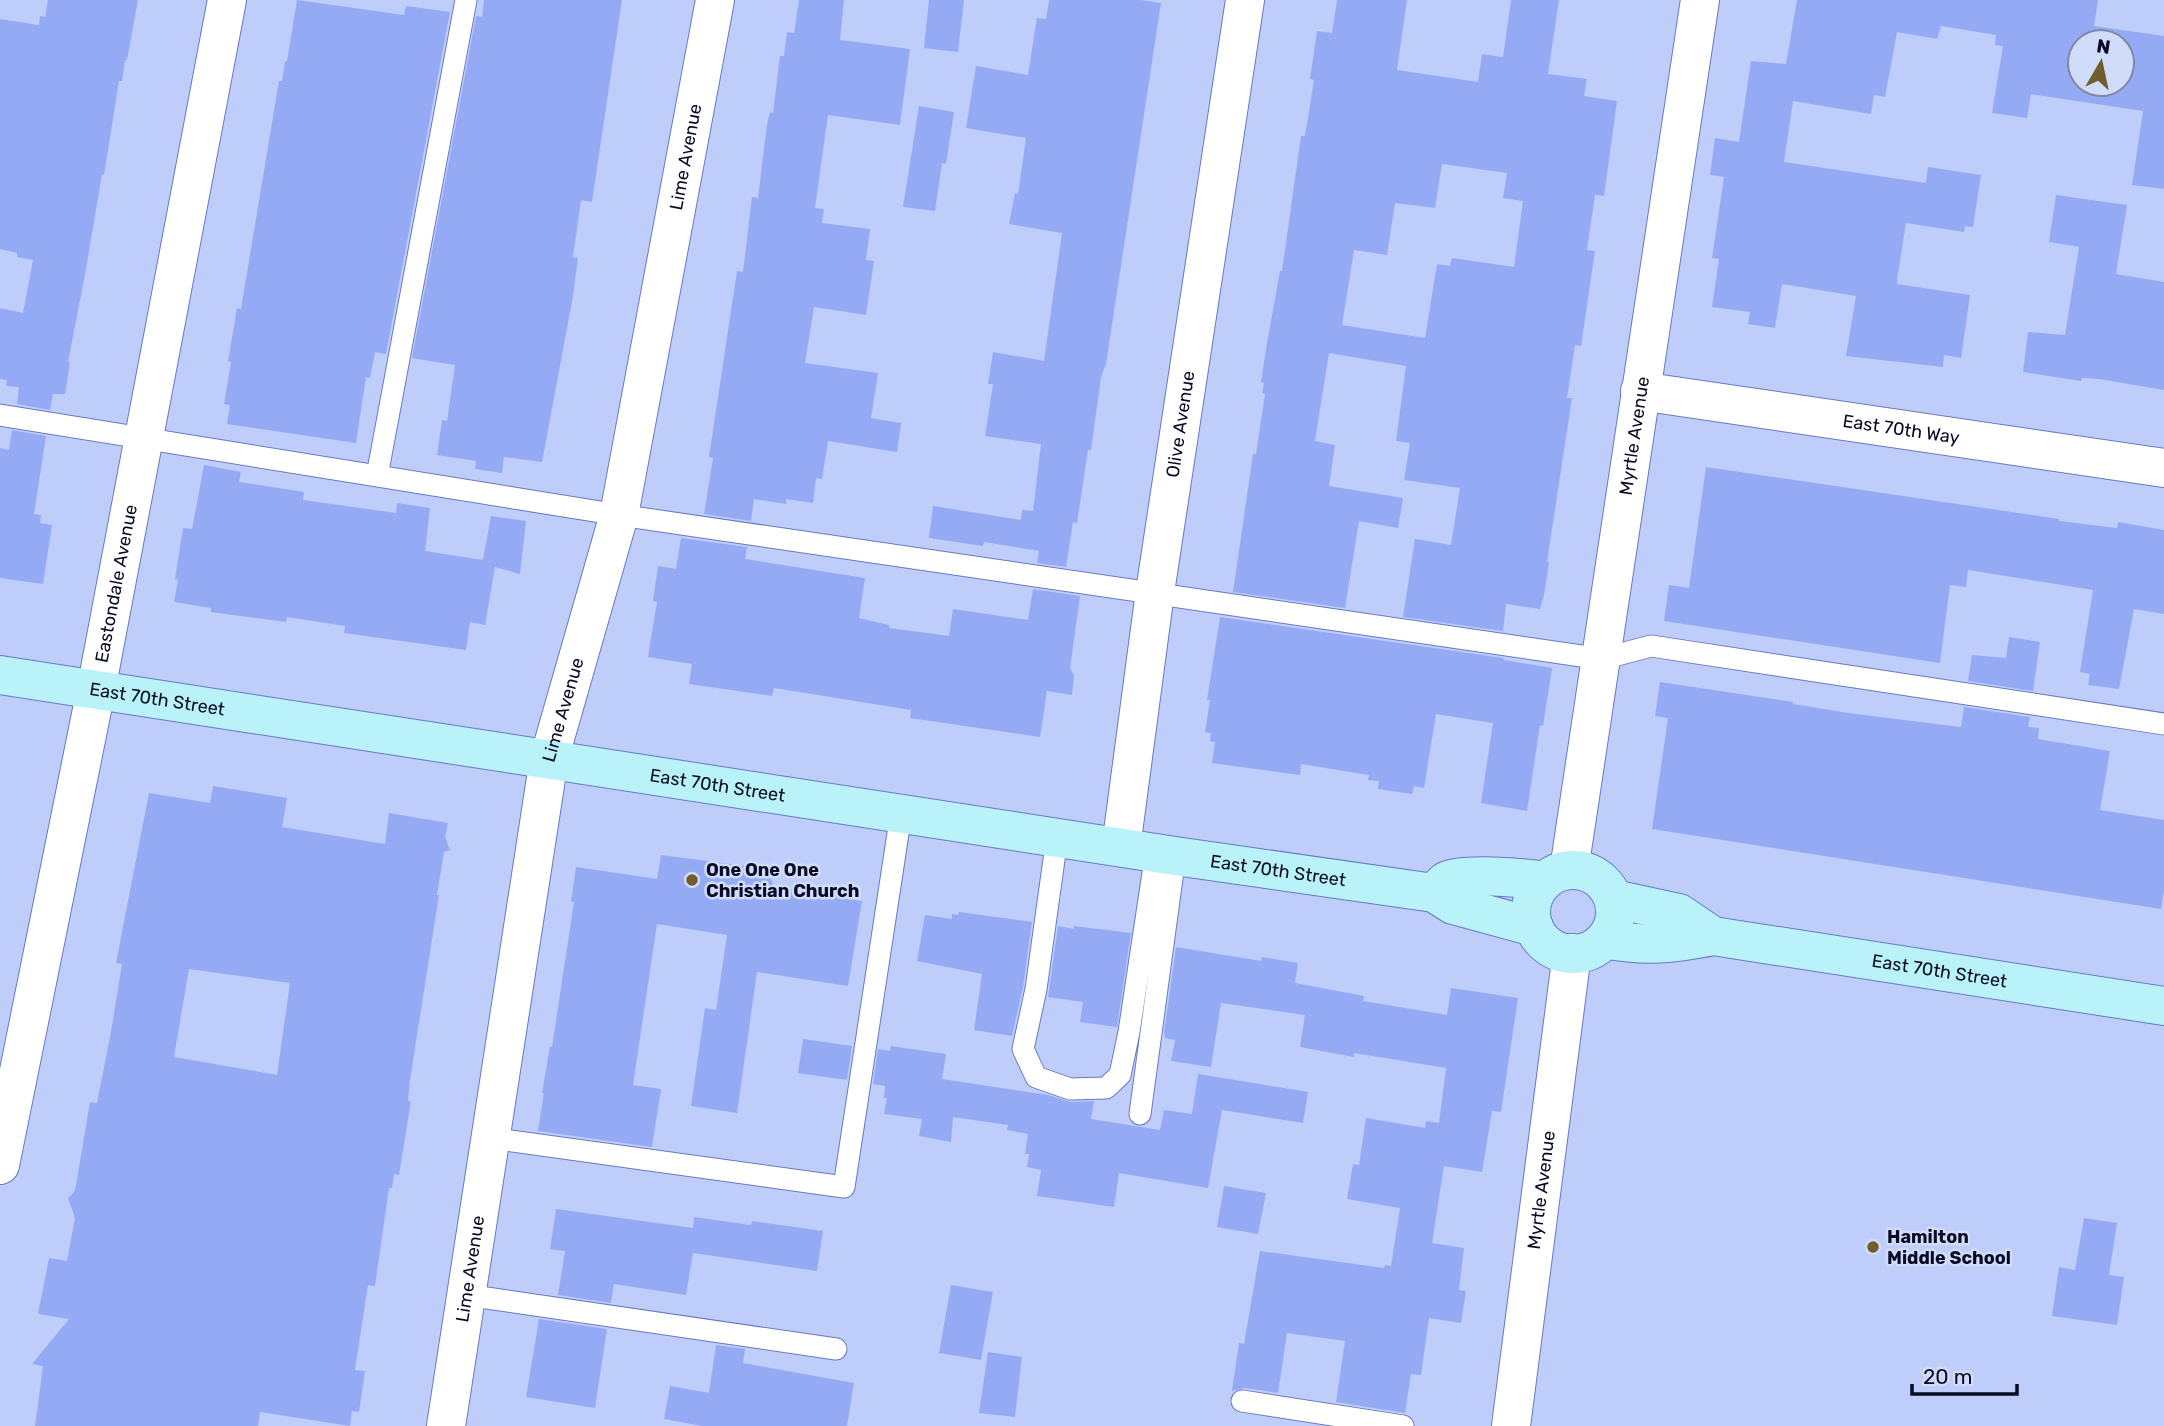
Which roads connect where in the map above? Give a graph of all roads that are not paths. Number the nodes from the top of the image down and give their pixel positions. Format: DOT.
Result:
graph roads {
  1 [pos="227,0"];
  2 [pos="466,0"];
  3 [pos="715,0"];
  4 [pos="1245,0"];
  5 [pos="1700,0"];
  6 [pos="1640,391"];
  7 [pos="0,415"];
  8 [pos="144,438"];
  9 [pos="2164,468"];
  10 [pos="377,476"];
  11 [pos="619,515"];
  12 [pos="1155,592"];
  13 [pos="1602,659"];
  14 [pos="0,675"];
  15 [pos="96,690"];
  16 [pos="2164,724"];
  17 [pos="549,758"];
  18 [pos="901,814"];
  19 [pos="1057,838"];
  20 [pos="1151,852"];
  21 [pos="1557,875"];
  22 [pos="1434,893"];
  23 [pos="1614,899"];
  24 [pos="1534,927"];
  25 [pos="1713,936"];
  26 [pos="1589,946"];
  27 [pos="2164,1006"];
  28 [pos="1140,1114"];
  29 [pos="490,1138"];
  30 [pos="0,1165"];
  31 [pos="466,1295"];
  32 [pos="836,1349"];
  33 [pos="1242,1401"];
  34 [pos="446,1426"];
  35 [pos="1403,1426"];
  36 [pos="1511,1426"];
  1 -- 8 [label="street, Eastondale Avenue"];
  2 -- 10 [label="lane"];
  3 -- 11 [label="street, Lime Avenue"];
  4 -- 12 [label="street, Olive Avenue"];
  5 -- 6 [label="street, Myrtle Avenue"];
  6 -- 9 [label="street, East 70th Way"];
  6 -- 13 [label="street, Myrtle Avenue"];
  7 -- 8 [label="lane"];
  8 -- 10 [label="lane"];
  8 -- 15 [label="street, Eastondale Avenue"];
  10 -- 11 [label="lane"];
  11 -- 12 [label="lane"];
  11 -- 17 [label="street, Lime Avenue"];
  12 -- 13 [label="lane"];
  12 -- 20 [label="street, Olive Avenue"];
  13 -- 16 [label="lane"];
  13 -- 21 [label="street, Myrtle Avenue"];
  14 -- 15 [label="street, East 70th Street"];
  15 -- 17 [label="street, East 70th Street"];
  15 -- 30 [label="street, Eastondale Avenue"];
  17 -- 18 [label="street, East 70th Street"];
  17 -- 29 [label="street, Lime Avenue"];
  18 -- 19 [label="street, East 70th Street"];
  18 -- 29 [label="lane"];
  19 -- 20 [label="street, East 70th Street"];
  19 -- 20 [label="lane"];
  20 -- 22 [label="street, East 70th Street"];
  20 -- 28 [label="lane"];
  21 -- 22 [label="street"];
  21 -- 23 [label="street"];
  21 -- 24 [label="street"];
  22 -- 24 [label="street, East 70th Street"];
  23 -- 25 [label="street, East 70th Street"];
  23 -- 26 [label="street"];
  24 -- 26 [label="street"];
  25 -- 26 [label="street, East 70th Street"];
  25 -- 27 [label="street, East 70th Street"];
  26 -- 36 [label="street, Myrtle Avenue"];
  29 -- 31 [label="street, Lime Avenue"];
  31 -- 32 [label="lane"];
  31 -- 34 [label="street, Lime Avenue"];
  33 -- 35 [label="lane"];
}
